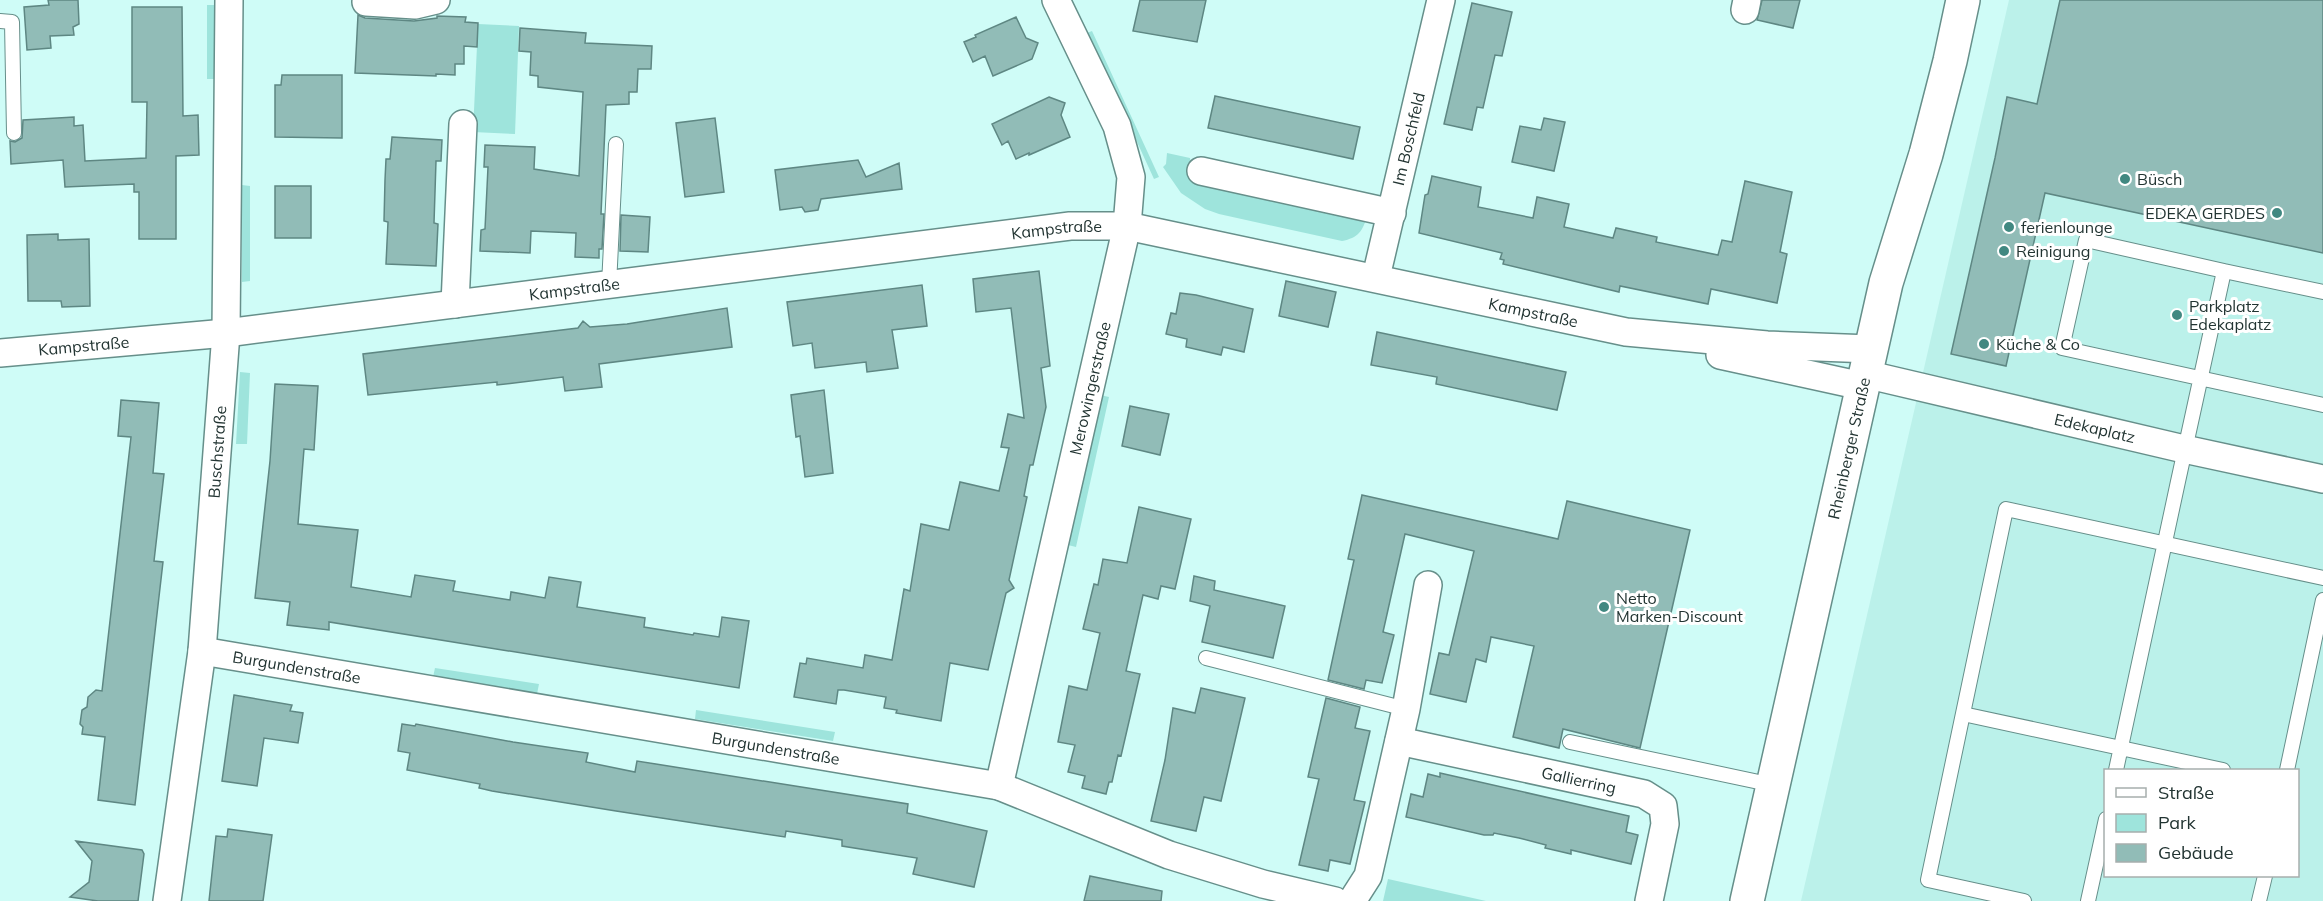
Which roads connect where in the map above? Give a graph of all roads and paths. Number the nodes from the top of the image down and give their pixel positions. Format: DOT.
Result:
graph roads {
  1 [pos="229,0"];
  2 [pos="436,0"];
  3 [pos="1056,0"];
  4 [pos="1441,0"];
  5 [pos="1963,0"];
  6 [pos="366,2"];
  7 [pos="0,21"];
  8 [pos="464,124"];
  9 [pos="14,133"];
  10 [pos="616,144"];
  11 [pos="1201,171"];
  12 [pos="1392,213"];
  13 [pos="1127,226"];
  14 [pos="2224,270"];
  15 [pos="1376,278"];
  16 [pos="609,285"];
  17 [pos="2323,292"];
  18 [pos="454,304"];
  19 [pos="226,333"];
  20 [pos="1650,335"];
  21 [pos="0,352"];
  22 [pos="1866,370"];
  23 [pos="2200,378"];
  24 [pos="2323,405"];
  25 [pos="2184,449"];
  26 [pos="2323,479"];
  27 [pos="2165,543"];
  28 [pos="2323,578"];
  29 [pos="1428,585"];
  30 [pos="2323,600"];
  31 [pos="202,651"];
  32 [pos="1206,658"];
  33 [pos="1406,709"];
  34 [pos="1963,714"];
  35 [pos="1400,741"];
  36 [pos="1570,742"];
  37 [pos="2121,748"];
  38 [pos="2116,769"];
  39 [pos="2214,769"];
  40 [pos="2287,769"];
  41 [pos="1773,785"];
  42 [pos="999,786"];
  43 [pos="2104,828"];
  44 [pos="2265,877"];
  45 [pos="167,901"];
  46 [pos="1335,901"];
  47 [pos="1352,901"];
  48 [pos="1648,901"];
  49 [pos="1747,901"];
  50 [pos="2024,901"];
  51 [pos="2088,901"];
  52 [pos="2259,901"];
  1 -- 19 [label="street, Buschstraße"];
  2 -- 6 [label="street"];
  3 -- 13 [label="street, Merowingerstraße"];
  4 -- 12 [label="street, Im Boschfeld"];
  5 -- 22 [label="main road, Rheinberger Straße"];
  7 -- 9 [label="lane"];
  8 -- 18 [label="street"];
  10 -- 16 [label="lane"];
  11 -- 12 [label="street"];
  12 -- 15 [label="street, Im Boschfeld"];
  13 -- 15 [label="street, Kampstraße"];
  13 -- 16 [label="street, Kampstraße"];
  13 -- 42 [label="street, Merowingerstraße"];
  14 -- 17 [label="lane"];
  14 -- 23 [label="lane"];
  14 -- 23 [label="lane"];
  15 -- 20 [label="street, Kampstraße"];
  16 -- 18 [label="street, Kampstraße"];
  18 -- 19 [label="street, Kampstraße"];
  19 -- 21 [label="street, Kampstraße"];
  19 -- 31 [label="street, Buschstraße"];
  20 -- 22 [label="street, Kampstraße"];
  20 -- 22 [label="street, Kampstraße"];
  22 -- 25 [label="street, Edekaplatz"];
  22 -- 41 [label="main road, Rheinberger Straße"];
  23 -- 24 [label="lane"];
  23 -- 25 [label="lane"];
  25 -- 26 [label="street, Edekaplatz"];
  25 -- 27 [label="lane"];
  27 -- 28 [label="lane"];
  27 -- 34 [label="lane"];
  27 -- 37 [label="lane"];
  29 -- 33 [label="street"];
  30 -- 40 [label="lane"];
  31 -- 42 [label="street, Burgundenstraße"];
  31 -- 45 [label="street, Buschstraße"];
  32 -- 33 [label="lane"];
  33 -- 35 [label="street"];
  34 -- 37 [label="lane"];
  34 -- 50 [label="lane"];
  35 -- 47 [label="street"];
  35 -- 48 [label="street, Gallierring"];
  36 -- 41 [label="lane"];
  37 -- 38 [label="lane"];
  37 -- 39 [label="lane"];
  41 -- 49 [label="main road, Rheinberger Straße"];
  42 -- 46 [label="street, Burgundenstraße"];
  43 -- 51 [label="lane"];
  44 -- 52 [label="lane"];
}
